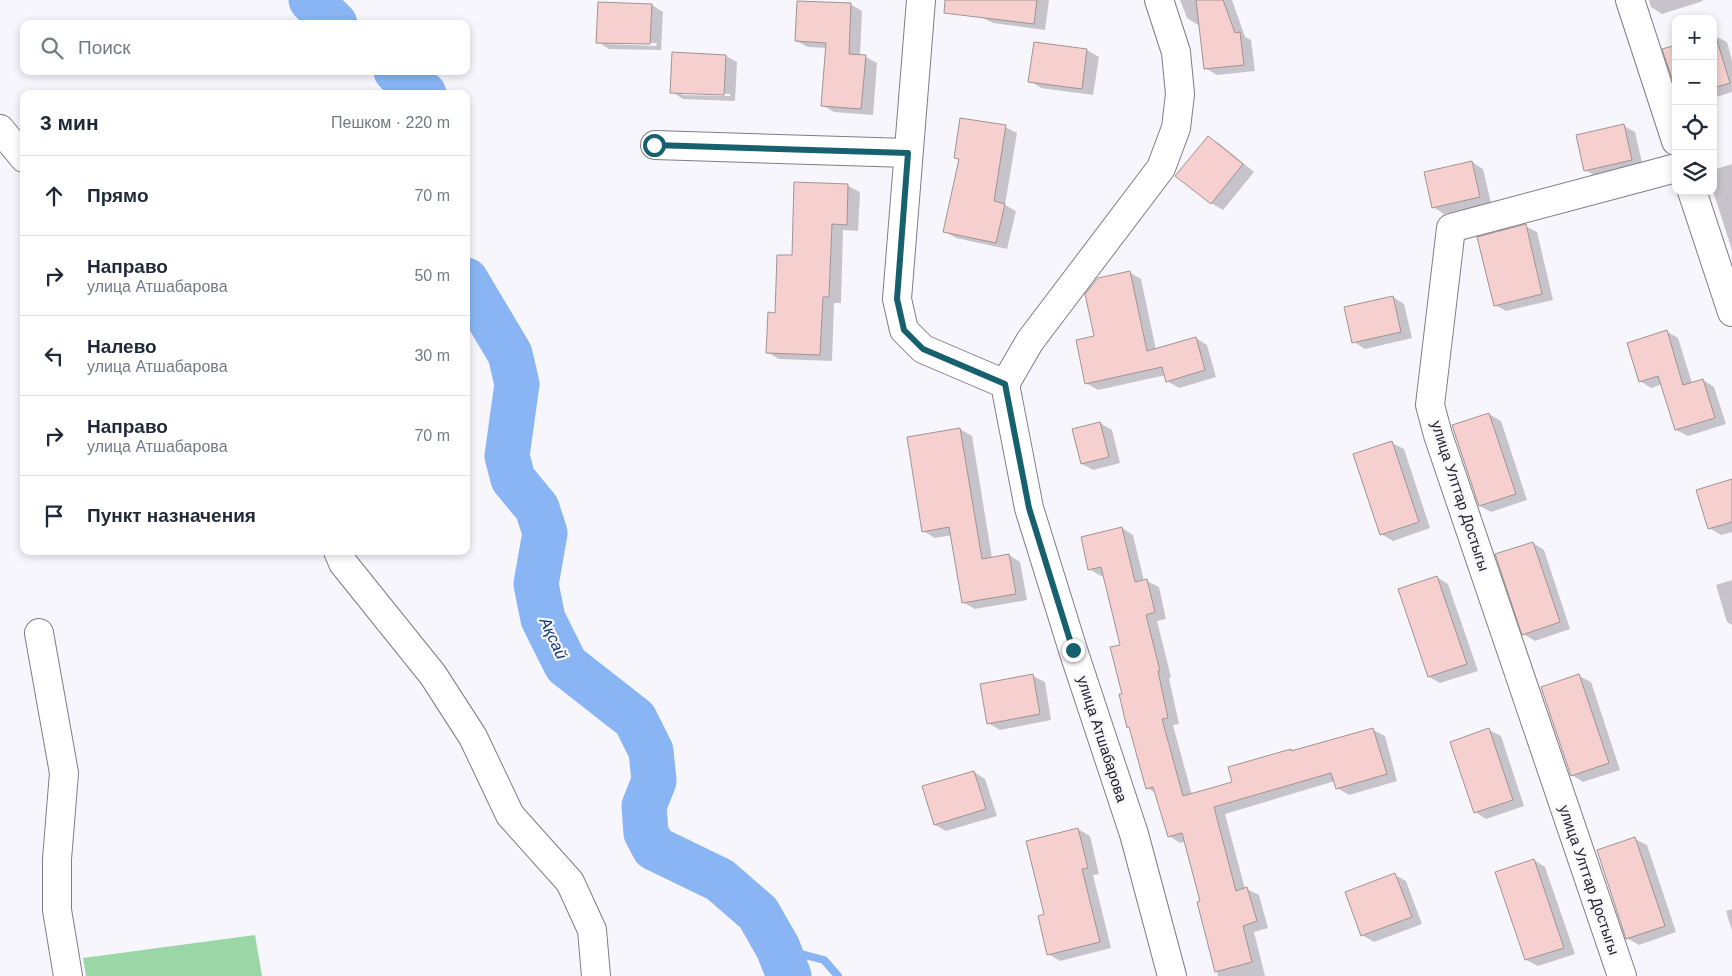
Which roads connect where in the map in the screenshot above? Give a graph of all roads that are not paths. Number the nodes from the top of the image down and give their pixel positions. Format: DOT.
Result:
graph roads {
  1 [pos="921,0"];
  2 [pos="1159,0"];
  3 [pos="1630,0"];
  4 [pos="0,129"];
  5 [pos="1672,129"];
  6 [pos="654,145"];
  7 [pos="20,153"];
  8 [pos="908,153"];
  9 [pos="1672,169"];
  10 [pos="1693,195"];
  11 [pos="1732,312"];
  12 [pos="1005,384"];
  13 [pos="340,555"];
  14 [pos="38,633"];
  15 [pos="68,976"];
  16 [pos="596,976"];
  17 [pos="1172,976"];
  18 [pos="1622,976"];
  1 -- 8 [label="street"];
  2 -- 12 [label="street"];
  3 -- 5 [label="street"];
  4 -- 7 [label="street"];
  6 -- 8 [label="street"];
  8 -- 12 [label="street"];
  9 -- 18 [label="street, улица Улттар Достыгы"];
  10 -- 11 [label="street"];
  12 -- 17 [label="street, улица Атшабарова"];
  13 -- 16 [label="street"];
  14 -- 15 [label="street"];
}
